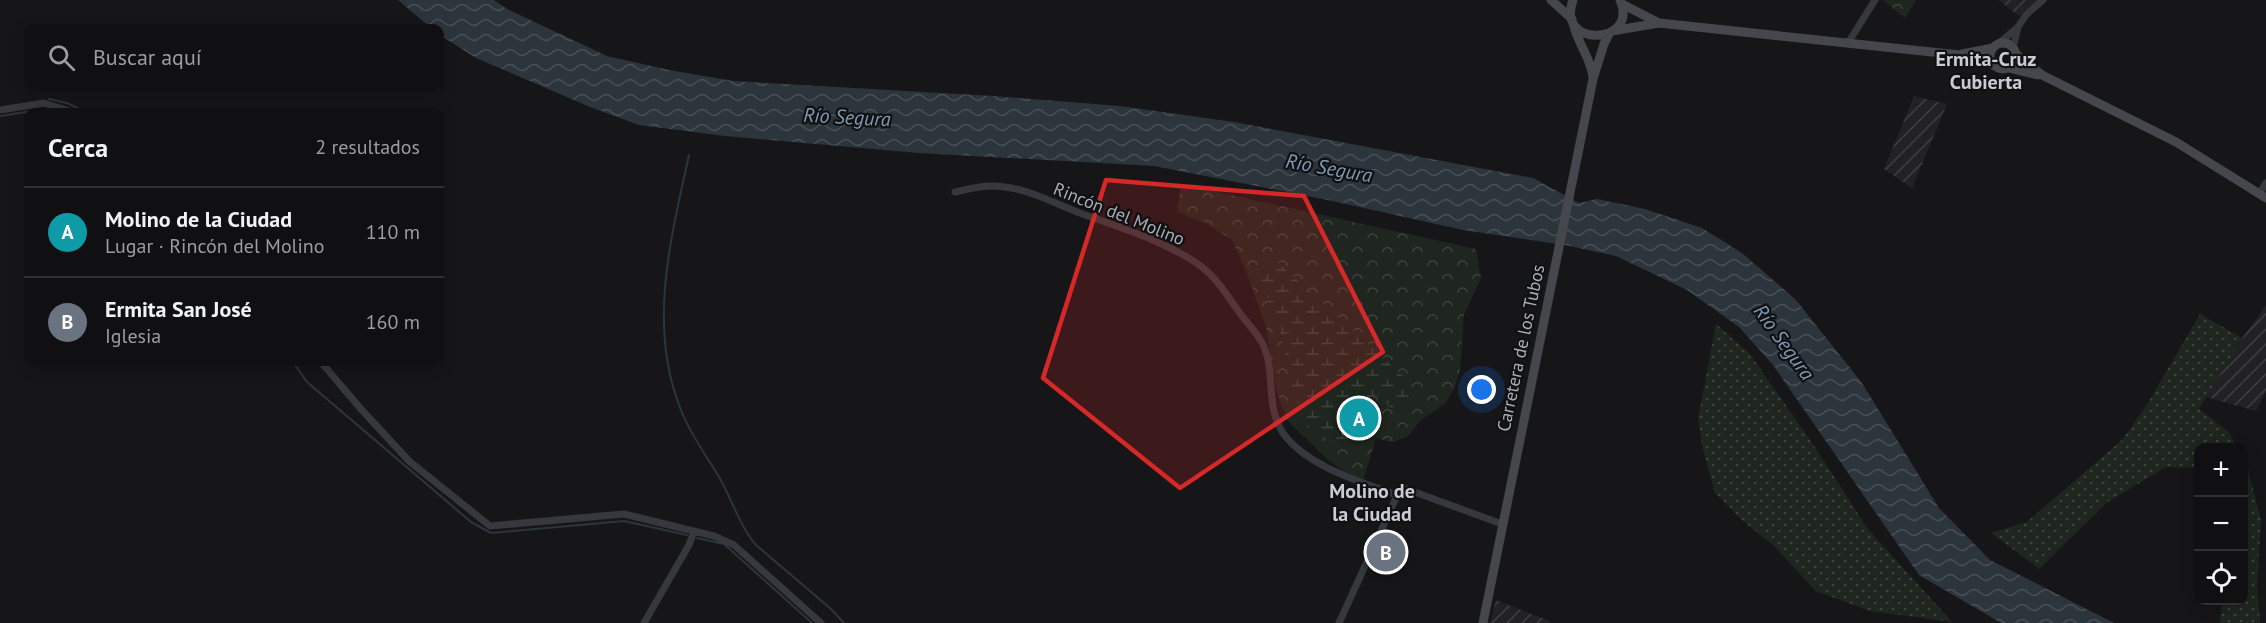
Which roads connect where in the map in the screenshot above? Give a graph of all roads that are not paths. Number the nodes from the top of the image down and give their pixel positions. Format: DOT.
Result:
graph roads {
  1 [pos="1551,0"];
  2 [pos="1573,0"];
  3 [pos="1875,0"];
  4 [pos="2043,0"];
  5 [pos="1621,2"];
  6 [pos="1573,21"];
  7 [pos="1659,23"];
  8 [pos="2018,27"];
  9 [pos="1611,32"];
  10 [pos="1848,43"];
  11 [pos="1996,46"];
  12 [pos="2015,51"];
  13 [pos="1960,55"];
  14 [pos="1994,65"];
  15 [pos="2009,68"];
  16 [pos="2042,75"];
  17 [pos="1593,79"];
  18 [pos="60,108"];
  19 [pos="0,110"];
  20 [pos="2266,183"];
  21 [pos="955,192"];
  22 [pos="2263,196"];
  23 [pos="324,366"];
  24 [pos="1397,495"];
  25 [pos="1502,524"];
  26 [pos="694,531"];
  27 [pos="644,623"];
  28 [pos="821,623"];
  29 [pos="1339,623"];
  30 [pos="1483,623"];
  1 -- 6 [label="main road"];
  2 -- 6 [label="main road"];
  3 -- 10 [label="street"];
  4 -- 8 [label="street"];
  5 -- 7 [label="main road"];
  5 -- 9 [label="main road, Carretera de los Tubos"];
  6 -- 9 [label="main road"];
  6 -- 17 [label="main road"];
  7 -- 9 [label="main road"];
  7 -- 10 [label="main road"];
  8 -- 11 [label="street"];
  8 -- 12 [label="street"];
  9 -- 17 [label="main road, Carretera de los Tubos"];
  10 -- 13 [label="main road"];
  11 -- 12 [label="main road"];
  11 -- 13 [label="main road"];
  11 -- 14 [label="main road"];
  12 -- 15 [label="main road"];
  12 -- 16 [label="main road"];
  13 -- 14 [label="main road"];
  14 -- 15 [label="main road"];
  15 -- 16 [label="main road"];
  16 -- 22 [label="main road"];
  17 -- 25 [label="main road, Carretera de los Tubos"];
  18 -- 19 [label="street"];
  20 -- 22 [label="street"];
  21 -- 24 [label="street, Rincón del Molino"];
  23 -- 26 [label="street"];
  24 -- 25 [label="street"];
  24 -- 29 [label="street"];
  25 -- 30 [label="main road, Carretera de los Tubos"];
  26 -- 27 [label="street"];
  26 -- 28 [label="street"];
}
